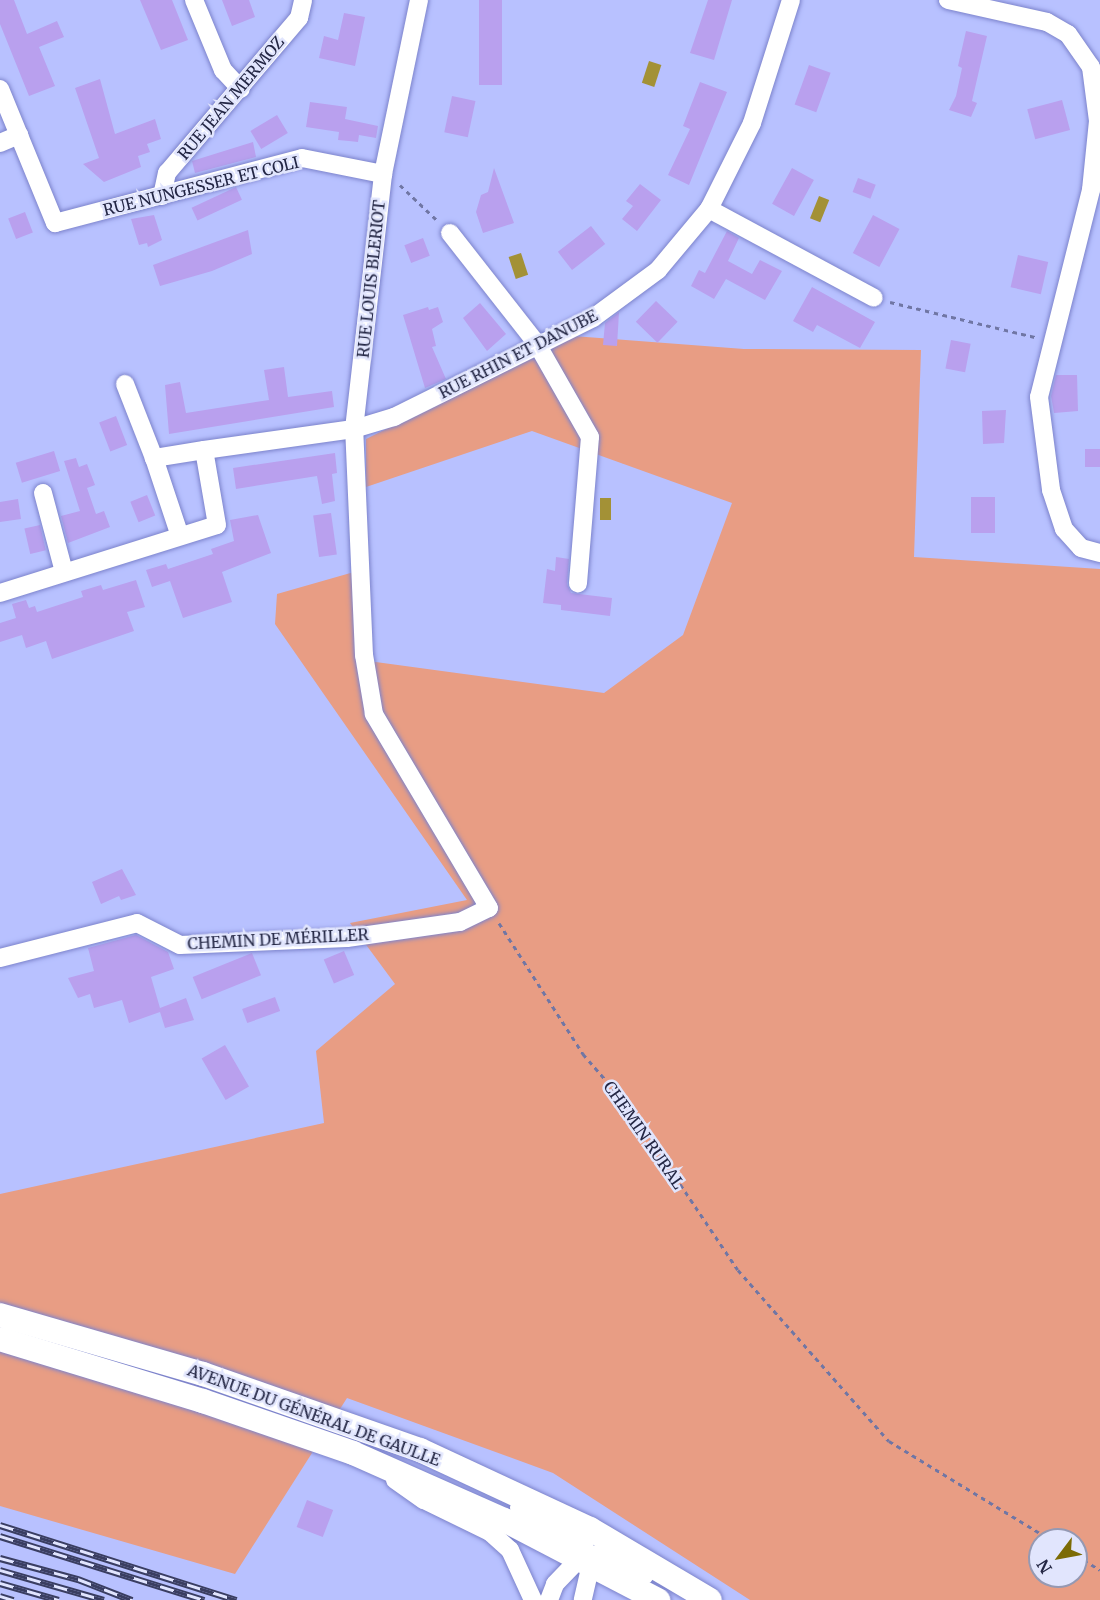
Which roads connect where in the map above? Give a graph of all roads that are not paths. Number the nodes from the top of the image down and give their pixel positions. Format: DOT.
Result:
graph roads {
  1 [pos="194,0"];
  2 [pos="303,0"];
  3 [pos="418,0"];
  4 [pos="791,0"];
  5 [pos="948,0"];
  6 [pos="0,89"];
  7 [pos="241,89"];
  8 [pos="19,135"];
  9 [pos="0,143"];
  10 [pos="383,174"];
  11 [pos="162,196"];
  12 [pos="709,209"];
  13 [pos="450,233"];
  14 [pos="874,298"];
  15 [pos="537,344"];
  16 [pos="125,384"];
  17 [pos="354,429"];
  18 [pos="204,450"];
  19 [pos="154,458"];
  20 [pos="43,494"];
  21 [pos="180,536"];
  22 [pos="1100,553"];
  23 [pos="64,572"];
  24 [pos="578,584"];
  25 [pos="0,592"];
  26 [pos="489,908"];
  27 [pos="0,958"];
  28 [pos="0,1316"];
  29 [pos="0,1340"];
  30 [pos="420,1450"];
  31 [pos="353,1453"];
  32 [pos="587,1559"];
  33 [pos="533,1600"];
  34 [pos="549,1600"];
  35 [pos="583,1600"];
  36 [pos="658,1600"];
  37 [pos="691,1600"];
  38 [pos="710,1600"];
  1 -- 7 [label="street"];
  2 -- 7 [label="street, RUE JEAN MERMOZ"];
  3 -- 10 [label="street, RUE LOUIS BLERIOT"];
  4 -- 12 [label="street, RUE RHIN ET DANUBE"];
  5 -- 22 [label="street"];
  6 -- 8 [label="street"];
  7 -- 11 [label="street, RUE JEAN MERMOZ"];
  8 -- 9 [label="street"];
  8 -- 11 [label="street, RUE NUNGESSER ET COLI"];
  10 -- 11 [label="street, RUE NUNGESSER ET COLI"];
  10 -- 17 [label="street, RUE LOUIS BLERIOT"];
  12 -- 14 [label="street"];
  12 -- 15 [label="street, RUE RHIN ET DANUBE"];
  13 -- 15 [label="street"];
  15 -- 17 [label="street, RUE RHIN ET DANUBE"];
  15 -- 24 [label="street"];
  16 -- 19 [label="street"];
  17 -- 18 [label="street, RUE RHIN ET DANUBE"];
  17 -- 26 [label="street, RUE LOUIS BLERIOT"];
  18 -- 19 [label="street, RUE RHIN ET DANUBE"];
  18 -- 21 [label="street"];
  19 -- 21 [label="street"];
  20 -- 23 [label="street"];
  21 -- 23 [label="street"];
  23 -- 25 [label="street"];
  26 -- 27 [label="street, CHEMIN DE MÉRILLER"];
  28 -- 30 [label="main road, AVENUE DU GÉNÉRAL DE GAULLE"];
  29 -- 31 [label="main road, AVENUE DU GÉNÉRAL DE GAULLE"];
  30 -- 32 [label="street"];
  30 -- 38 [label="main road, AVENUE DU GÉNÉRAL DE GAULLE"];
  31 -- 32 [label="main road, AVENUE DU GÉNÉRAL DE GAULLE"];
  31 -- 33 [label="street"];
  32 -- 34 [label="street"];
  32 -- 35 [label="street"];
  32 -- 36 [label="main road, AVENUE DU GÉNÉRAL DE GAULLE"];
  32 -- 37 [label="street"];
}
